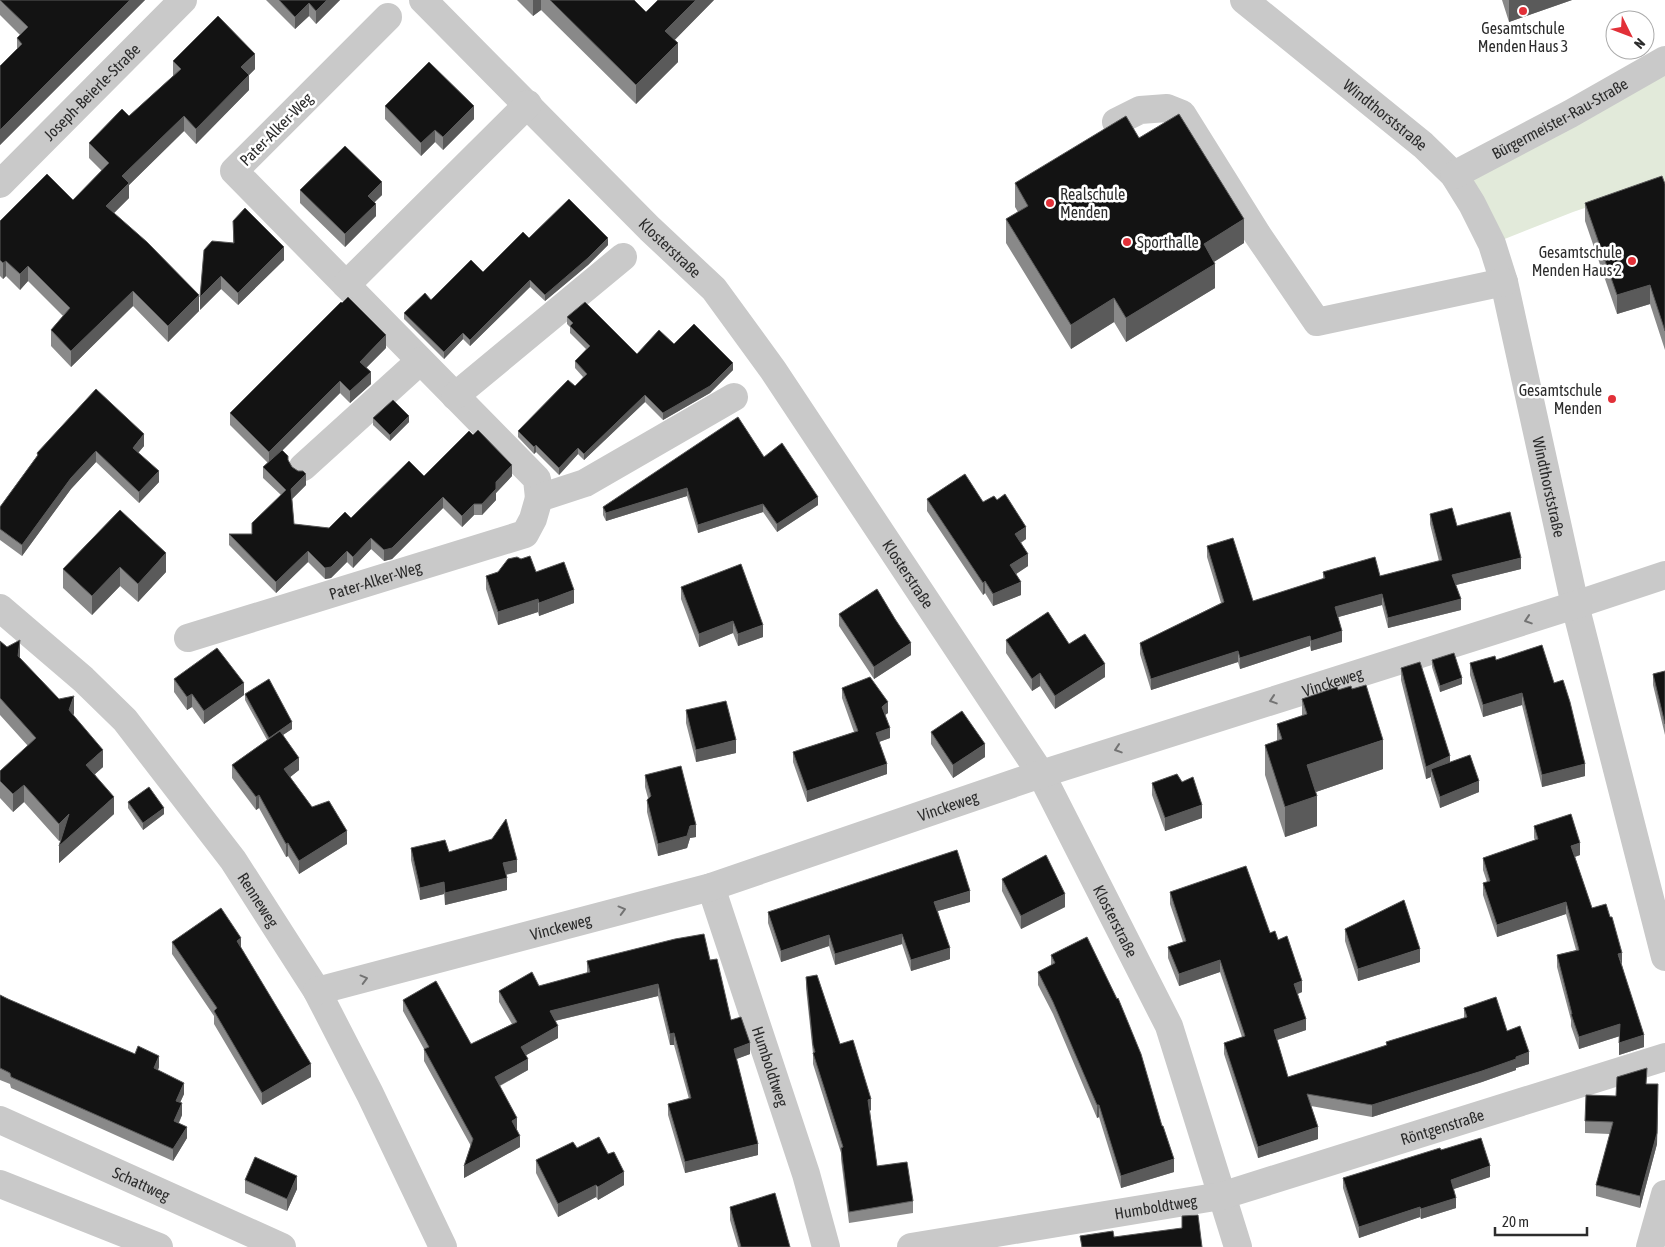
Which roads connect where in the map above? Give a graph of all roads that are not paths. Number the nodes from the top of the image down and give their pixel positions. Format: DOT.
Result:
graph roads {
  1 [pos="183,0"];
  2 [pos="423,0"];
  3 [pos="1244,0"];
  4 [pos="388,18"];
  5 [pos="1665,60"];
  6 [pos="528,104"];
  7 [pos="1116,122"];
  8 [pos="1454,175"];
  9 [pos="0,184"];
  10 [pos="623,257"];
  11 [pos="1504,282"];
  12 [pos="346,285"];
  13 [pos="420,361"];
  14 [pos="455,396"];
  15 [pos="734,397"];
  16 [pos="303,467"];
  17 [pos="539,498"];
  18 [pos="1665,574"];
  19 [pos="1575,605"];
  20 [pos="0,608"];
  21 [pos="188,638"];
  22 [pos="1041,774"];
  23 [pos="711,886"];
  24 [pos="1665,957"];
  25 [pos="317,992"];
  26 [pos="1665,1057"];
  27 [pos="0,1120"];
  28 [pos="0,1184"];
  29 [pos="1665,1194"];
  30 [pos="1221,1196"];
  31 [pos="159,1247"];
  32 [pos="282,1247"];
  33 [pos="443,1247"];
  34 [pos="826,1247"];
  35 [pos="911,1247"];
  36 [pos="1238,1247"];
  37 [pos="1650,1247"];
  1 -- 9 [label="street, Joseph-Beierle-Straße"];
  2 -- 6 [label="street, Klosterstraße"];
  3 -- 8 [label="street, Windthorststraße"];
  4 -- 12 [label="street, Pater-Alker-Weg"];
  5 -- 8 [label="street, Bürgermeister-Rau-Straße"];
  6 -- 12 [label="street"];
  6 -- 22 [label="street, Klosterstraße"];
  7 -- 11 [label="street"];
  8 -- 11 [label="street, Windthorststraße"];
  10 -- 14 [label="street"];
  11 -- 19 [label="street, Windthorststraße"];
  12 -- 13 [label="street, Pater-Alker-Weg"];
  13 -- 14 [label="street, Pater-Alker-Weg"];
  13 -- 16 [label="street"];
  14 -- 17 [label="street, Pater-Alker-Weg"];
  15 -- 17 [label="street"];
  17 -- 21 [label="street, Pater-Alker-Weg"];
  18 -- 19 [label="street, Vinckeweg"];
  19 -- 22 [label="street, Vinckeweg, one-way"];
  19 -- 24 [label="street, Windthorststraße"];
  20 -- 25 [label="street, Renneweg"];
  22 -- 23 [label="street, Vinckeweg"];
  22 -- 30 [label="street, Klosterstraße"];
  25 -- 23 [label="street, Vinckeweg, one-way"];
  23 -- 34 [label="street, Humboldtweg"];
  25 -- 33 [label="street, Renneweg"];
  26 -- 30 [label="street, Röntgenstraße"];
  27 -- 32 [label="street, Schattweg"];
  28 -- 31 [label="street"];
  29 -- 37 [label="street"];
  30 -- 35 [label="street, Humboldtweg"];
  30 -- 36 [label="street, Klosterstraße"];
}
